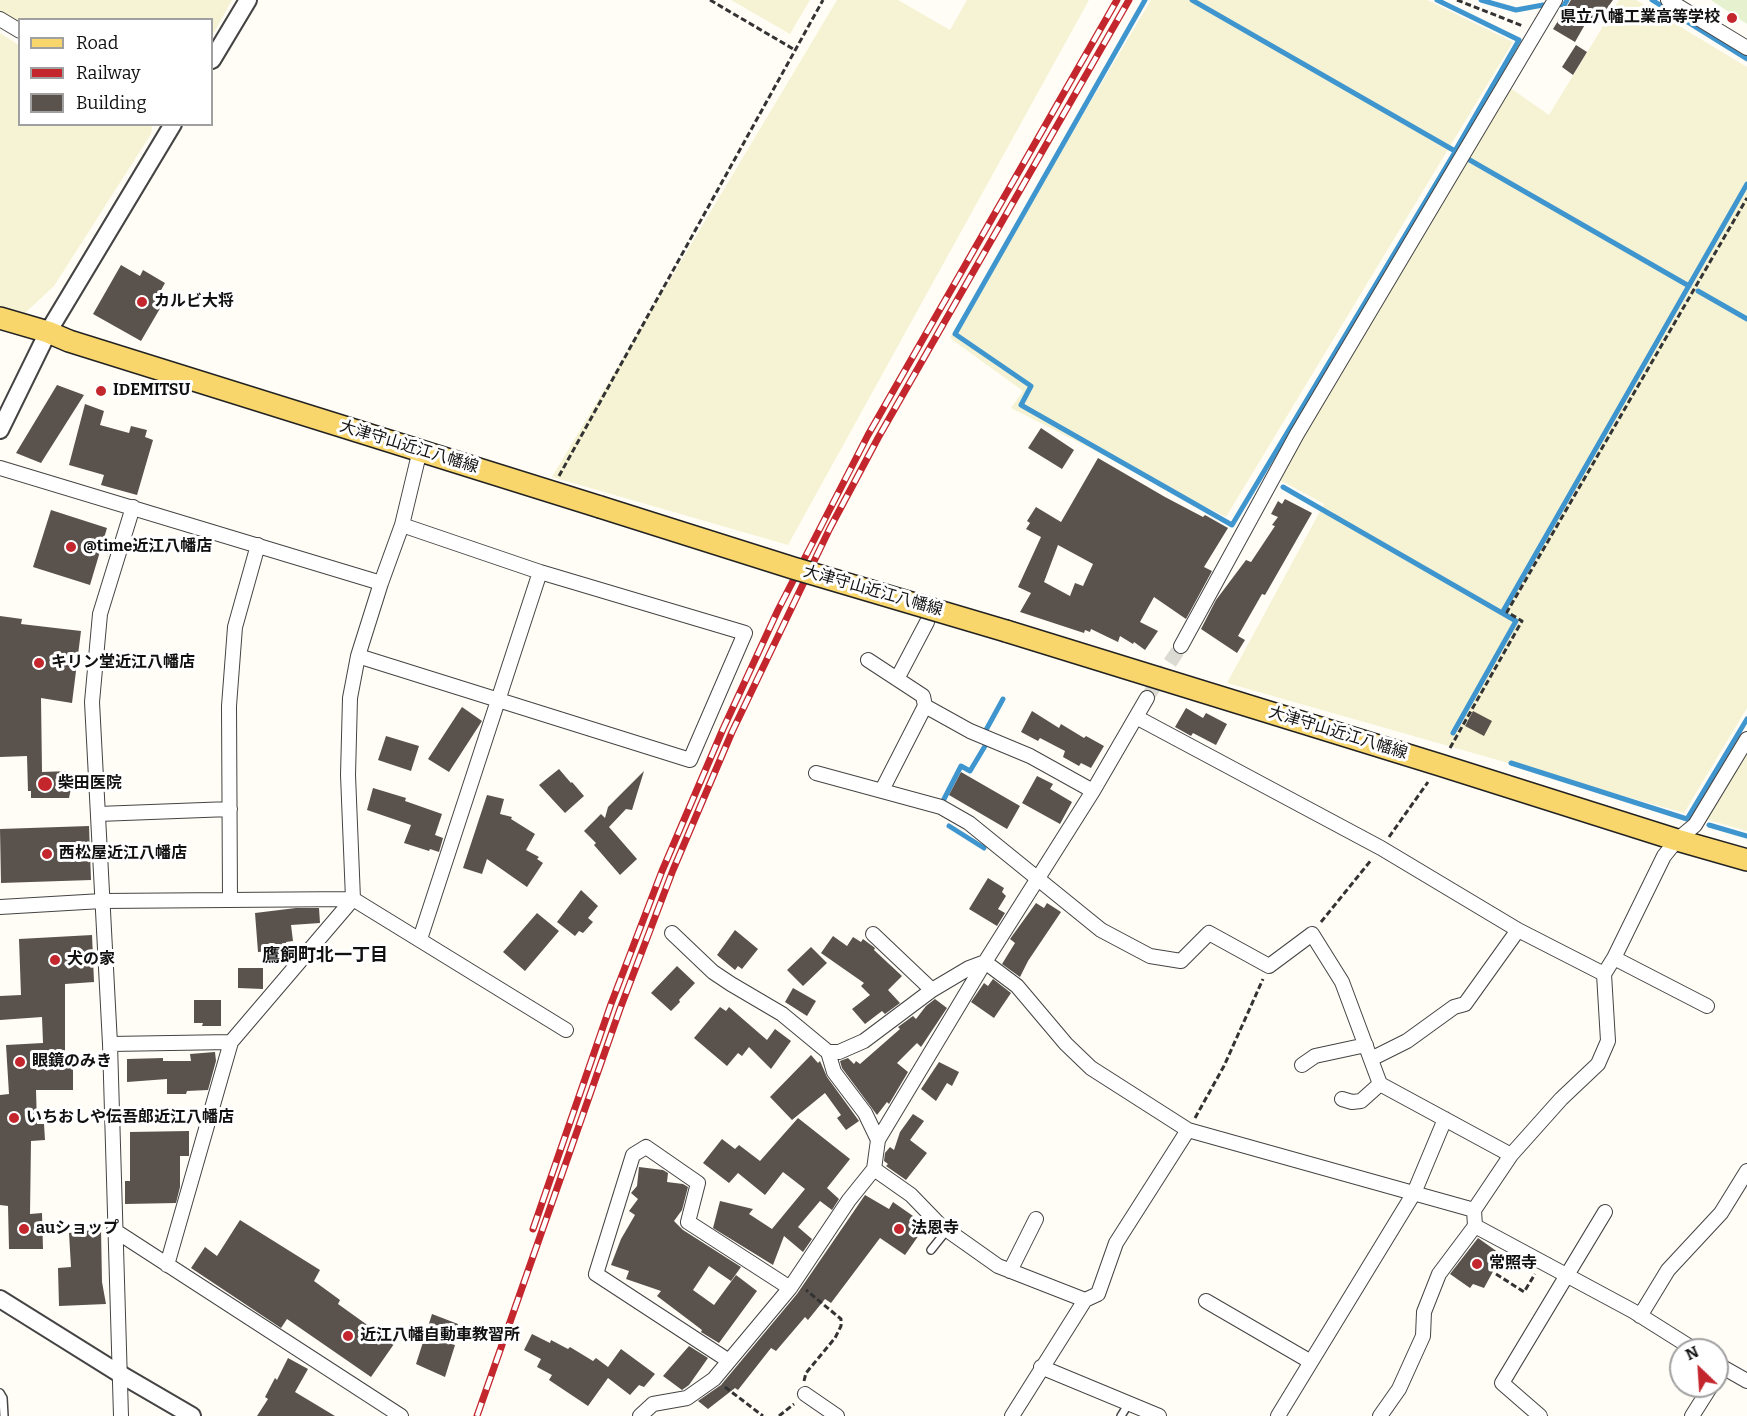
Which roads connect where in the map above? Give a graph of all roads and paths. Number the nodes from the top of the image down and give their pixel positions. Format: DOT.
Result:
graph roads {
  1 [pos="248,0"];
  2 [pos="710,0"];
  3 [pos="823,0"];
  4 [pos="1457,0"];
  5 [pos="1555,0"];
  6 [pos="1668,0"];
  7 [pos="0,19"];
  8 [pos="18,30"];
  9 [pos="1536,31"];
  10 [pos="1747,48"];
  11 [pos="795,50"];
  12 [pos="213,58"];
  13 [pos="170,126"];
  14 [pos="1747,198"];
  15 [pos="0,318"];
  16 [pos="48,332"];
  17 [pos="0,430"];
  18 [pos="420,450"];
  19 [pos="0,468"];
  20 [pos="550,491"];
  21 [pos="133,507"];
  22 [pos="402,525"];
  23 [pos="258,545"];
  24 [pos="540,572"];
  25 [pos="381,583"];
  26 [pos="927,622"];
  27 [pos="1181,646"];
  28 [pos="358,656"];
  29 [pos="868,660"];
  30 [pos="897,679"];
  31 [pos="1147,698"];
  32 [pos="498,701"];
  33 [pos="926,706"];
  34 [pos="1136,717"];
  35 [pos="1747,739"];
  36 [pos="1440,765"];
  37 [pos="816,773"];
  38 [pos="882,790"];
  39 [pos="1093,791"];
  40 [pos="230,809"];
  41 [pos="98,814"];
  42 [pos="1677,840"];
  43 [pos="1747,860"];
  44 [pos="1038,879"];
  45 [pos="353,899"];
  46 [pos="230,900"];
  47 [pos="102,901"];
  48 [pos="0,907"];
  49 [pos="1518,930"];
  50 [pos="672,933"];
  51 [pos="873,934"];
  52 [pos="420,939"];
  53 [pos="1614,958"];
  54 [pos="985,962"];
  55 [pos="1269,966"];
  56 [pos="1604,974"];
  57 [pos="932,990"];
  58 [pos="1707,1006"];
  59 [pos="566,1030"];
  60 [pos="231,1042"];
  61 [pos="110,1044"];
  62 [pos="1366,1045"];
  63 [pos="828,1052"];
  64 [pos="1371,1059"];
  65 [pos="1302,1065"];
  66 [pos="1380,1084"];
  67 [pos="1342,1100"];
  68 [pos="1445,1119"];
  69 [pos="1188,1130"];
  70 [pos="878,1140"];
  71 [pos="1511,1155"];
  72 [pos="874,1169"];
  73 [pos="1747,1171"];
  74 [pos="1414,1192"];
  75 [pos="1474,1210"];
  76 [pos="1605,1212"];
  77 [pos="1036,1219"];
  78 [pos="1475,1226"];
  79 [pos="114,1230"];
  80 [pos="947,1230"];
  81 [pos="931,1250"];
  82 [pos="1542,1263"];
  83 [pos="167,1265"];
  84 [pos="1010,1271"];
  85 [pos="1496,1274"];
  86 [pos="1566,1275"];
  87 [pos="793,1285"];
  88 [pos="0,1299"];
  89 [pos="1085,1300"];
  90 [pos="1206,1301"];
  91 [pos="1640,1316"];
  92 [pos="1676,1338"];
  93 [pos="729,1361"];
  94 [pos="1311,1362"];
  95 [pos="1041,1367"];
  96 [pos="1729,1373"];
  97 [pos="120,1374"];
  98 [pos="714,1378"];
  99 [pos="1747,1381"];
  100 [pos="0,1393"];
  101 [pos="805,1394"];
  102 [pos="1703,1398"];
  103 [pos="1129,1403"];
  104 [pos="4,1416"];
  105 [pos="121,1416"];
  106 [pos="192,1416"];
  107 [pos="401,1416"];
  108 [pos="640,1416"];
  109 [pos="764,1416"];
  110 [pos="779,1416"];
  111 [pos="837,1416"];
  112 [pos="1012,1416"];
  113 [pos="1121,1416"];
  114 [pos="1160,1416"];
  115 [pos="1278,1416"];
  116 [pos="1380,1416"];
  117 [pos="1540,1416"];
  118 [pos="1692,1416"];
  1 -- 12 [label="street"];
  2 -- 11 [label="path"];
  3 -- 11 [label="path"];
  4 -- 9 [label="path"];
  5 -- 9 [label="street"];
  6 -- 10 [label="street"];
  7 -- 8 [label="street"];
  9 -- 27 [label="street"];
  11 -- 20 [label="path"];
  13 -- 16 [label="street"];
  14 -- 36 [label="path"];
  15 -- 16 [label="main road, 大津守山近江八幡線"];
  16 -- 17 [label="street"];
  16 -- 18 [label="main road, 大津守山近江八幡線"];
  18 -- 20 [label="main road, 大津守山近江八幡線"];
  18 -- 22 [label="street"];
  19 -- 21 [label="street"];
  20 -- 36 [label="main road, 大津守山近江八幡線, bridge"];
  21 -- 23 [label="street"];
  21 -- 41 [label="street"];
  22 -- 24 [label="street"];
  22 -- 25 [label="street"];
  23 -- 25 [label="street"];
  23 -- 40 [label="street"];
  24 -- 32 [label="street"];
  24 -- 32 [label="street"];
  25 -- 28 [label="street"];
  26 -- 30 [label="street"];
  28 -- 32 [label="street"];
  28 -- 45 [label="street"];
  29 -- 30 [label="street"];
  30 -- 33 [label="street"];
  31 -- 34 [label="street"];
  32 -- 52 [label="street"];
  33 -- 38 [label="street"];
  33 -- 39 [label="street"];
  34 -- 39 [label="street"];
  34 -- 49 [label="street"];
  35 -- 42 [label="street"];
  36 -- 42 [label="main road, 大津守山近江八幡線"];
  37 -- 38 [label="street"];
  38 -- 44 [label="street"];
  39 -- 44 [label="street"];
  40 -- 41 [label="street"];
  40 -- 46 [label="street"];
  41 -- 47 [label="street"];
  42 -- 43 [label="main road, 大津守山近江八幡線"];
  42 -- 53 [label="street"];
  44 -- 54 [label="street"];
  44 -- 55 [label="street"];
  45 -- 46 [label="street"];
  45 -- 52 [label="street"];
  45 -- 60 [label="street"];
  46 -- 47 [label="street"];
  47 -- 48 [label="street"];
  47 -- 61 [label="street"];
  49 -- 56 [label="street"];
  49 -- 64 [label="street"];
  50 -- 63 [label="street"];
  51 -- 57 [label="street"];
  52 -- 59 [label="street"];
  53 -- 56 [label="street"];
  53 -- 58 [label="street"];
  54 -- 57 [label="street"];
  54 -- 69 [label="street"];
  54 -- 70 [label="street"];
  55 -- 62 [label="street"];
  55 -- 69 [label="path"];
  56 -- 71 [label="street"];
  57 -- 63 [label="street"];
  60 -- 61 [label="street"];
  60 -- 83 [label="street"];
  61 -- 79 [label="street"];
  62 -- 64 [label="street"];
  62 -- 65 [label="street"];
  63 -- 70 [label="street"];
  64 -- 66 [label="street"];
  66 -- 67 [label="street"];
  66 -- 68 [label="street"];
  68 -- 71 [label="street"];
  68 -- 74 [label="street"];
  69 -- 74 [label="street"];
  69 -- 89 [label="street"];
  70 -- 72 [label="street"];
  71 -- 75 [label="street"];
  72 -- 80 [label="street"];
  72 -- 87 [label="street"];
  73 -- 91 [label="street"];
  74 -- 75 [label="street"];
  74 -- 94 [label="street"];
  75 -- 78 [label="street"];
  76 -- 86 [label="street"];
  77 -- 84 [label="street"];
  78 -- 82 [label="street"];
  78 -- 116 [label="street"];
  79 -- 83 [label="street"];
  79 -- 97 [label="street"];
  80 -- 81 [label="lane"];
  80 -- 84 [label="street"];
  82 -- 85 [label="path"];
  82 -- 86 [label="street"];
  83 -- 107 [label="street"];
  84 -- 89 [label="street"];
  86 -- 91 [label="street"];
  86 -- 117 [label="street"];
  87 -- 93 [label="street"];
  87 -- 93 [label="street"];
  87 -- 101 [label="path"];
  88 -- 97 [label="street"];
  89 -- 95 [label="street"];
  90 -- 94 [label="street"];
  91 -- 92 [label="street"];
  93 -- 98 [label="street"];
  94 -- 115 [label="street"];
  95 -- 103 [label="street"];
  95 -- 112 [label="street"];
  96 -- 99 [label="street"];
  97 -- 105 [label="street"];
  97 -- 106 [label="street"];
  98 -- 108 [label="street"];
  98 -- 109 [label="path"];
  100 -- 104 [label="lane"];
  101 -- 110 [label="path"];
  101 -- 111 [label="street"];
  102 -- 118 [label="street"];
  103 -- 113 [label="lane"];
  103 -- 114 [label="street"];
}
